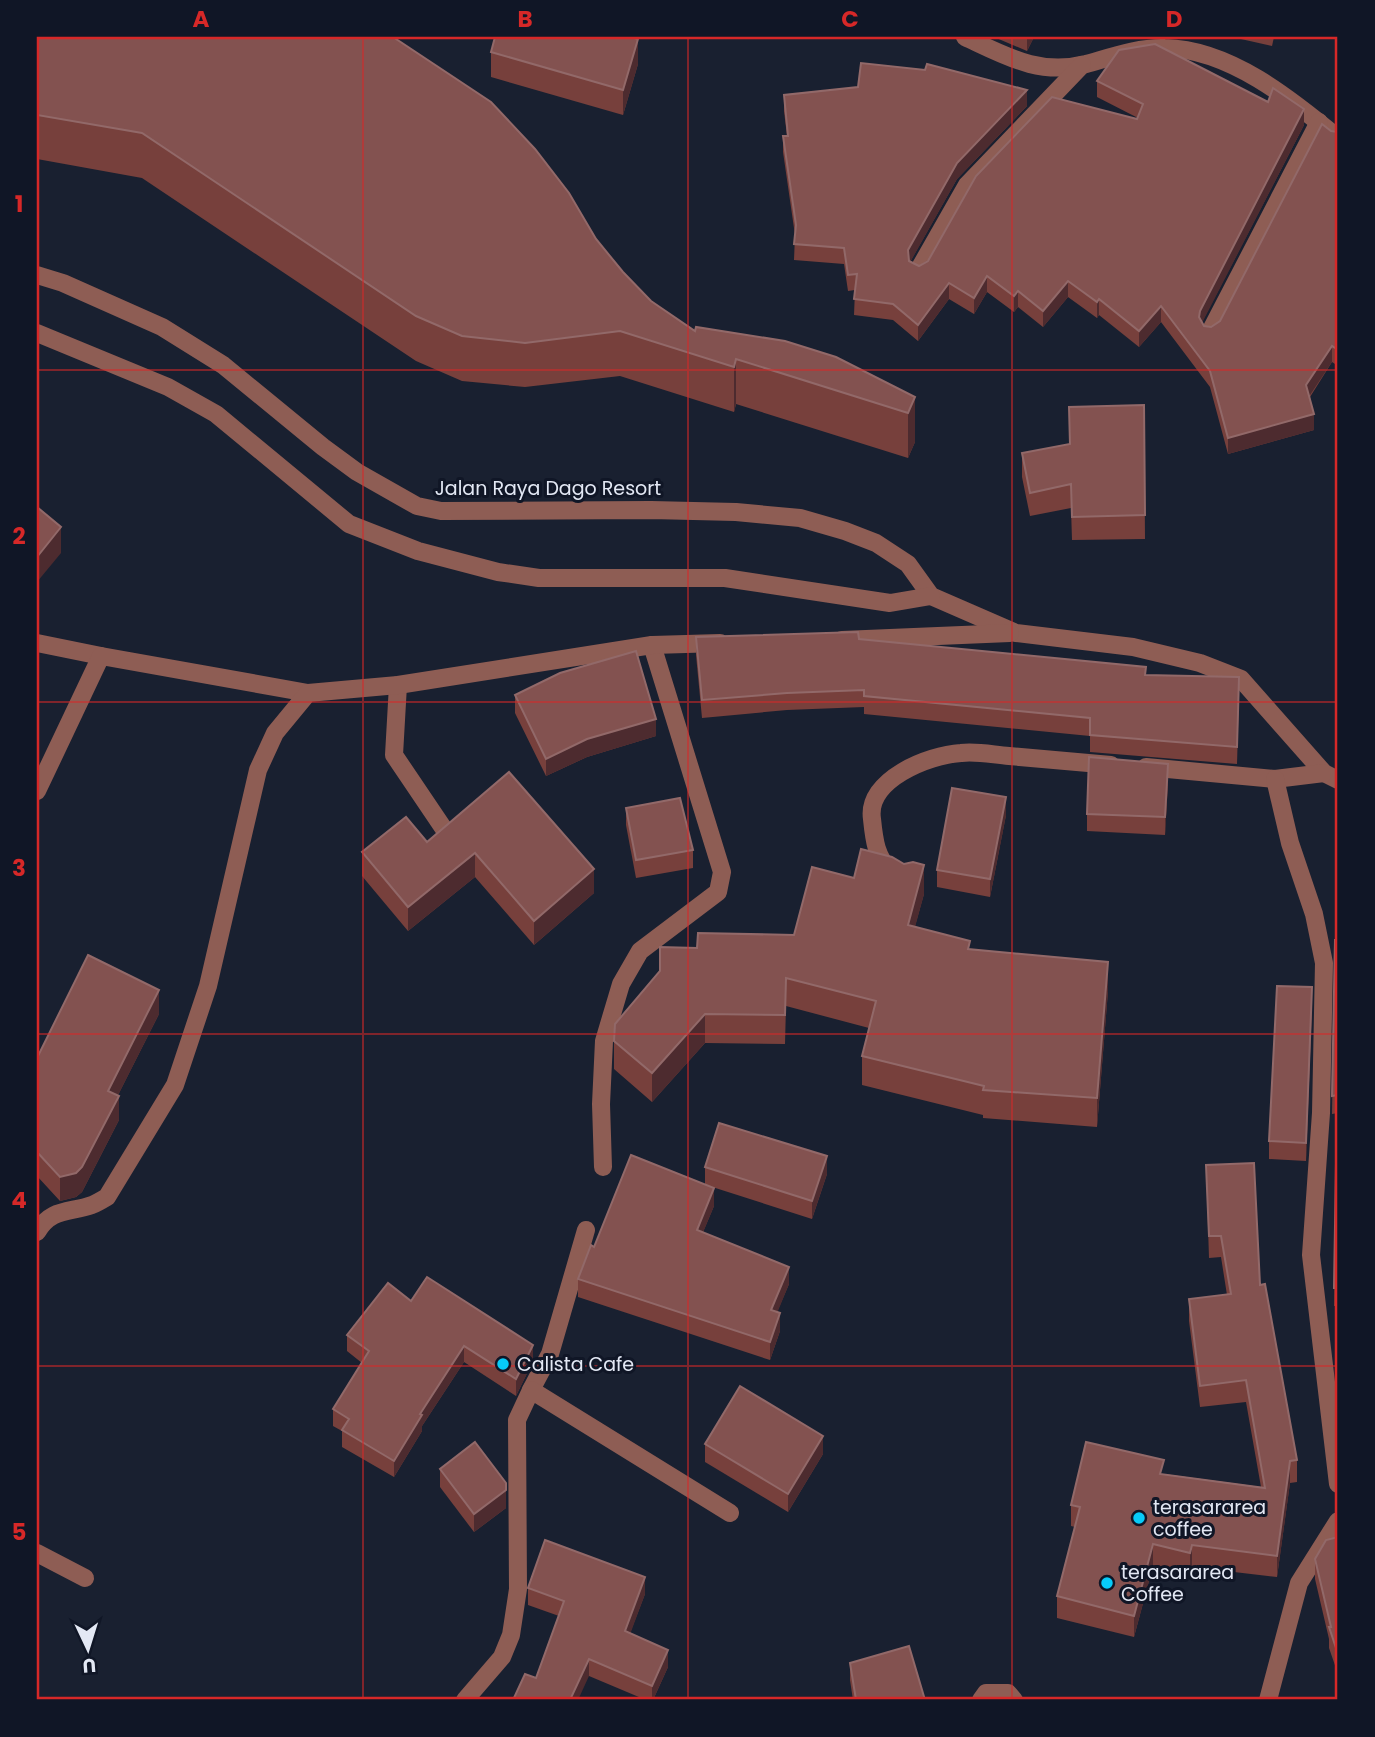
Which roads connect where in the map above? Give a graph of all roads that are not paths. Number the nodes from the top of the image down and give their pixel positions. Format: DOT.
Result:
graph roads {
  1 [pos="965,37"];
  2 [pos="1083,65"];
  3 [pos="1319,122"];
  4 [pos="1338,138"];
  5 [pos="918,271"];
  6 [pos="37,275"];
  7 [pos="1210,332"];
  8 [pos="37,333"];
  9 [pos="931,596"];
  10 [pos="1016,633"];
  11 [pos="826,640"];
  12 [pos="37,643"];
  13 [pos="733,643"];
  14 [pos="652,646"];
  15 [pos="101,656"];
  16 [pos="398,685"];
  17 [pos="308,693"];
  18 [pos="1331,777"];
  19 [pos="1275,779"];
  20 [pos="37,790"];
  21 [pos="447,835"];
  22 [pos="906,882"];
  23 [pos="603,1167"];
  24 [pos="586,1230"];
  25 [pos="37,1232"];
  26 [pos="531,1390"];
  27 [pos="1338,1484"];
  28 [pos="730,1513"];
  29 [pos="1338,1521"];
  30 [pos="37,1553"];
  31 [pos="85,1578"];
  32 [pos="465,1700"];
  33 [pos="981,1700"];
  34 [pos="1014,1700"];
  35 [pos="1268,1700"];
  1 -- 2 [label="street"];
  2 -- 3 [label="street"];
  2 -- 5 [label="street"];
  3 -- 4 [label="street"];
  3 -- 7 [label="street"];
  6 -- 9 [label="street, Jalan Raya Dago Resort"];
  8 -- 9 [label="street"];
  9 -- 10 [label="street"];
  10 -- 11 [label="street"];
  10 -- 18 [label="street"];
  12 -- 15 [label="street"];
  13 -- 14 [label="street"];
  14 -- 16 [label="street"];
  14 -- 23 [label="street"];
  15 -- 17 [label="street"];
  15 -- 20 [label="street"];
  16 -- 17 [label="street"];
  16 -- 21 [label="street"];
  17 -- 25 [label="street"];
  18 -- 19 [label="street"];
  19 -- 22 [label="street"];
  19 -- 27 [label="street"];
  24 -- 26 [label="street"];
  26 -- 28 [label="street"];
  26 -- 32 [label="street"];
  29 -- 35 [label="street"];
  30 -- 31 [label="street"];
  33 -- 34 [label="street"];
}
